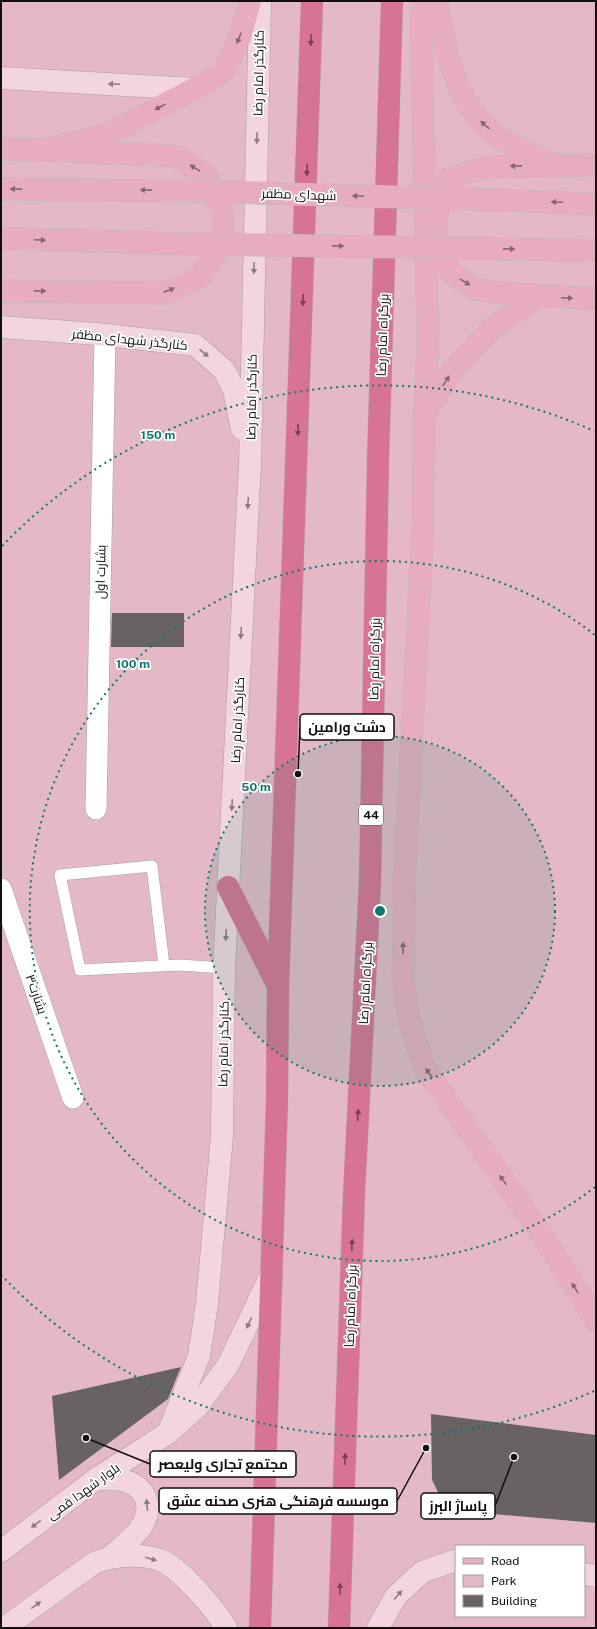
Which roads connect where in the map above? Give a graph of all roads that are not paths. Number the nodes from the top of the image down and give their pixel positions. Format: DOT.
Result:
graph roads {
  1 [pos="250,1"];
  2 [pos="260,1"];
  3 [pos="312,1"];
  4 [pos="392,1"];
  5 [pos="423,1"];
  6 [pos="437,1"];
  7 [pos="1,78"];
  8 [pos="195,89"];
  9 [pos="1,149"];
  10 [pos="41,150"];
  11 [pos="596,165"];
  12 [pos="555,166"];
  13 [pos="1,189"];
  14 [pos="596,204"];
  15 [pos="1,238"];
  16 [pos="596,251"];
  17 [pos="1,291"];
  18 [pos="538,296"];
  19 [pos="596,299"];
  20 [pos="1,327"];
  21 [pos="105,335"];
  22 [pos="424,414"];
  23 [pos="250,464"];
  24 [pos="96,809"];
  25 [pos="228,886"];
  26 [pos="1,889"];
  27 [pos="164,965"];
  28 [pos="224,968"];
  29 [pos="278,987"];
  30 [pos="73,1098"];
  31 [pos="271,1275"];
  32 [pos="596,1321"];
  33 [pos="168,1433"];
  34 [pos="96,1479"];
  35 [pos="1,1551"];
  36 [pos="110,1557"];
  37 [pos="455,1560"];
  38 [pos="585,1574"];
  39 [pos="596,1576"];
  40 [pos="4,1628"];
  41 [pos="226,1628"];
  42 [pos="260,1628"];
  43 [pos="339,1628"];
  44 [pos="378,1628"];
  1 -- 8 [label="main road, one-way"];
  2 -- 23 [label="main road, کنارگذر امام رضا, one-way"];
  3 -- 29 [label="highway, one-way"];
  43 -- 4 [label="highway, بزرگراه امام رضا / 44, one-way"];
  5 -- 22 [label="main road"];
  12 -- 6 [label="main road, one-way"];
  8 -- 7 [label="main road, one-way"];
  8 -- 10 [label="main road, one-way"];
  9 -- 10 [label="main road"];
  17 -- 10 [label="main road, one-way"];
  11 -- 12 [label="main road"];
  12 -- 18 [label="main road, one-way"];
  14 -- 13 [label="main road, شهدای مظفر, one-way, bridge"];
  15 -- 16 [label="main road, one-way, bridge"];
  18 -- 19 [label="main road, one-way"];
  22 -- 18 [label="main road, one-way"];
  20 -- 21 [label="main road, کنارگذر شهدای مظفر"];
  21 -- 23 [label="main road, کنارگذر شهدای مظفر, one-way"];
  21 -- 24 [label="street, بشارت اول"];
  32 -- 22 [label="main road, one-way"];
  23 -- 25 [label="main road, کنارگذر امام رضا, one-way"];
  25 -- 28 [label="main road, کنارگذر امام رضا, one-way"];
  25 -- 29 [label="highway"];
  26 -- 30 [label="street, بشارت۳"];
  27 -- 27 [label="lane"];
  27 -- 28 [label="lane"];
  28 -- 33 [label="main road, کنارگذر امام رضا"];
  29 -- 31 [label="highway"];
  31 -- 33 [label="main road, بلوار شهدا قمی, one-way"];
  31 -- 42 [label="highway"];
  33 -- 34 [label="main road, بلوار شهدا قمی"];
  34 -- 35 [label="main road, بلوار شهدا قمی, one-way"];
  36 -- 34 [label="main road, one-way"];
  40 -- 36 [label="main road, one-way"];
  36 -- 41 [label="main road, one-way"];
  44 -- 37 [label="main road, one-way"];
  38 -- 39 [label="main road"];
}
